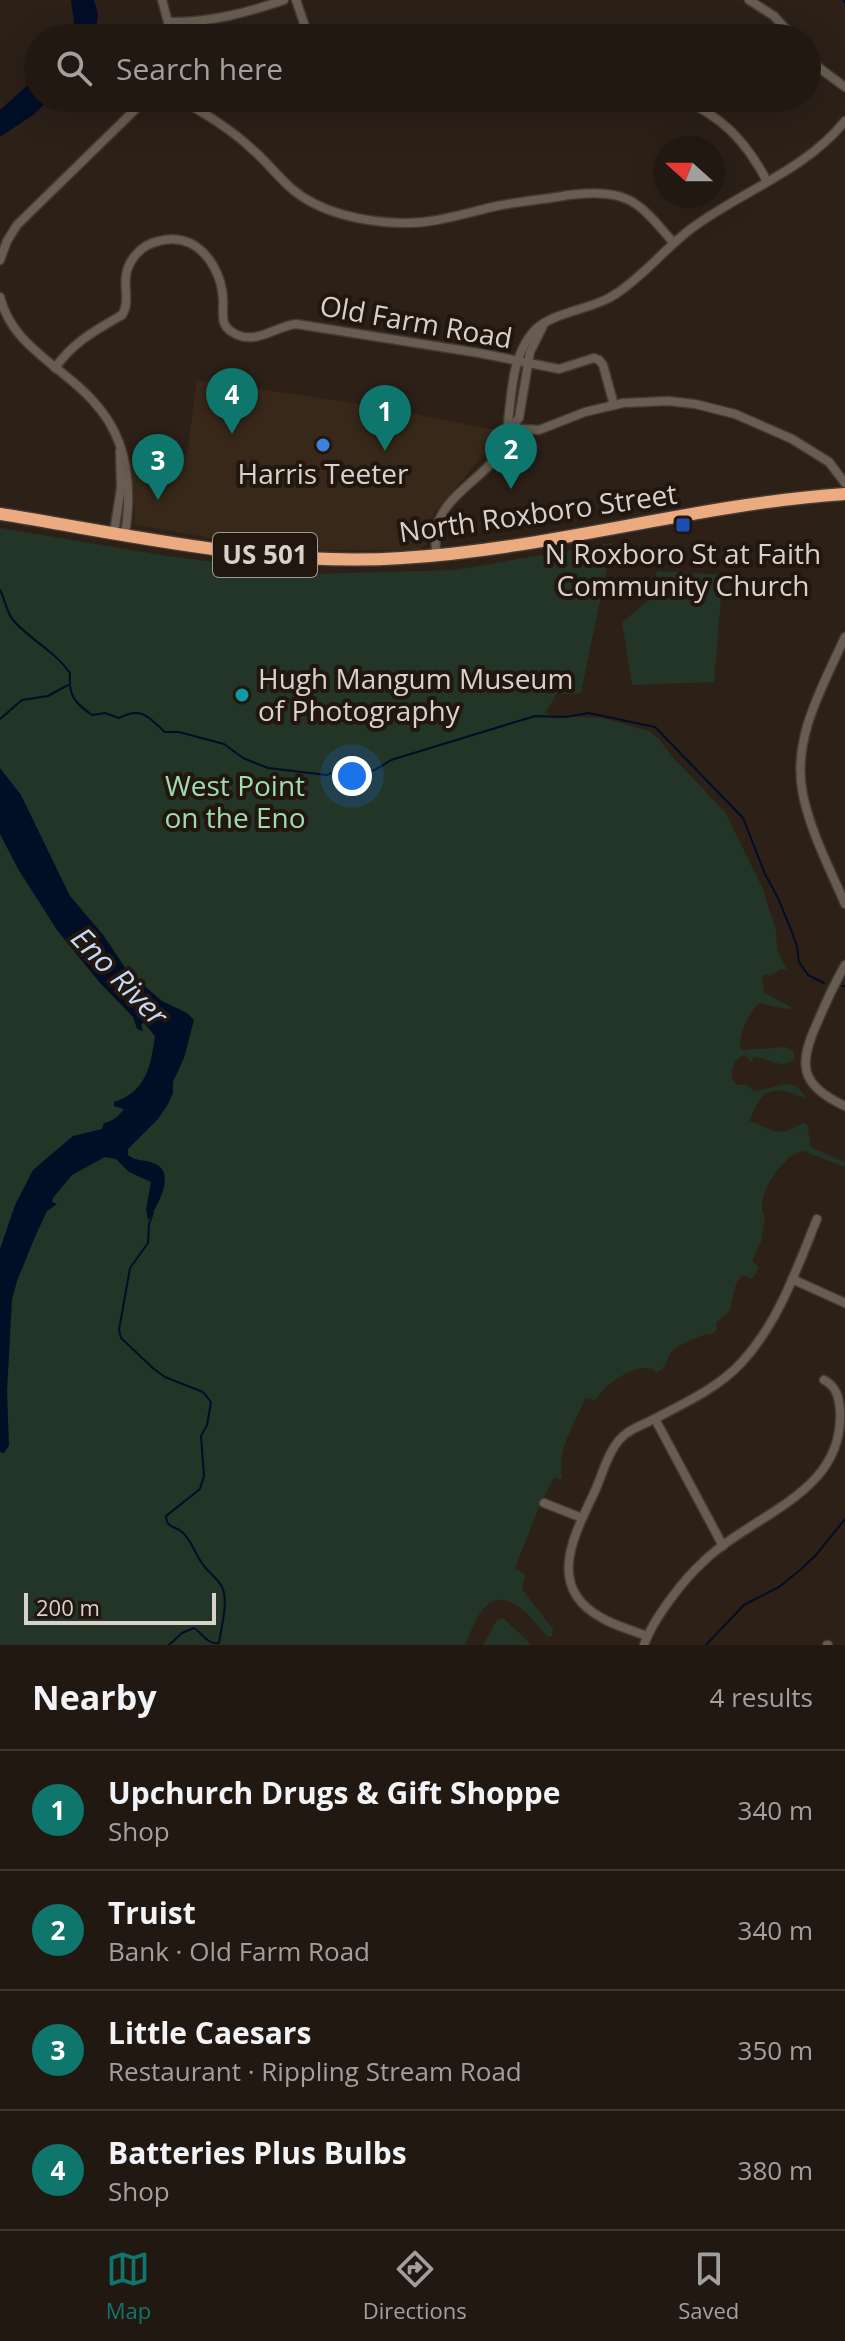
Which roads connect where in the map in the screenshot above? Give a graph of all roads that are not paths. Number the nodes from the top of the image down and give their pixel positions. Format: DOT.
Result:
graph roads {
  1 [pos="162,0"];
  2 [pos="284,0"];
  3 [pos="296,0"];
  4 [pos="749,0"];
  5 [pos="168,22"];
  6 [pos="304,24"];
  7 [pos="780,24"];
  8 [pos="821,69"];
  9 [pos="845,87"];
  10 [pos="133,112"];
  11 [pos="199,112"];
  12 [pos="708,112"];
  13 [pos="845,121"];
  14 [pos="767,181"];
  15 [pos="673,242"];
  16 [pos="0,260"];
  17 [pos="0,297"];
  18 [pos="522,362"];
  19 [pos="55,368"];
  20 [pos="614,405"];
  21 [pos="510,428"];
  22 [pos="845,483"];
  23 [pos="845,494"];
  24 [pos="2,514"];
  25 [pos="120,533"];
  26 [pos="436,556"];
  27 [pos="845,637"];
  28 [pos="845,904"];
  29 [pos="845,965"];
  30 [pos="845,1106"];
  31 [pos="817,1219"];
  32 [pos="792,1279"];
  33 [pos="845,1303"];
  34 [pos="824,1380"];
  35 [pos="655,1419"];
  36 [pos="842,1436"];
  37 [pos="544,1503"];
  38 [pos="582,1518"];
  39 [pos="723,1546"];
  40 [pos="645,1640"];
  1 -- 5 [label="street"];
  2 -- 5 [label="street"];
  3 -- 6 [label="street"];
  4 -- 7 [label="street"];
  8 -- 9 [label="street"];
  10 -- 16 [label="street"];
  11 -- 15 [label="street"];
  12 -- 14 [label="street"];
  13 -- 14 [label="street"];
  14 -- 15 [label="street"];
  15 -- 18 [label="street"];
  17 -- 19 [label="street"];
  18 -- 19 [label="street, Old Farm Road"];
  18 -- 20 [label="street"];
  18 -- 21 [label="street"];
  19 -- 25 [label="street"];
  20 -- 21 [label="street"];
  20 -- 22 [label="street"];
  21 -- 26 [label="street"];
  23 -- 26 [label="highway, North Roxboro Street / US 501"];
  24 -- 25 [label="highway, North Roxboro Street / US 501"];
  25 -- 26 [label="highway, North Roxboro Street / US 501"];
  27 -- 28 [label="street"];
  29 -- 30 [label="street"];
  31 -- 32 [label="street"];
  32 -- 33 [label="street"];
  32 -- 35 [label="street"];
  34 -- 36 [label="street"];
  35 -- 38 [label="street"];
  35 -- 39 [label="street"];
  36 -- 39 [label="street"];
  37 -- 38 [label="street"];
  38 -- 40 [label="street"];
  39 -- 40 [label="street"];
}
